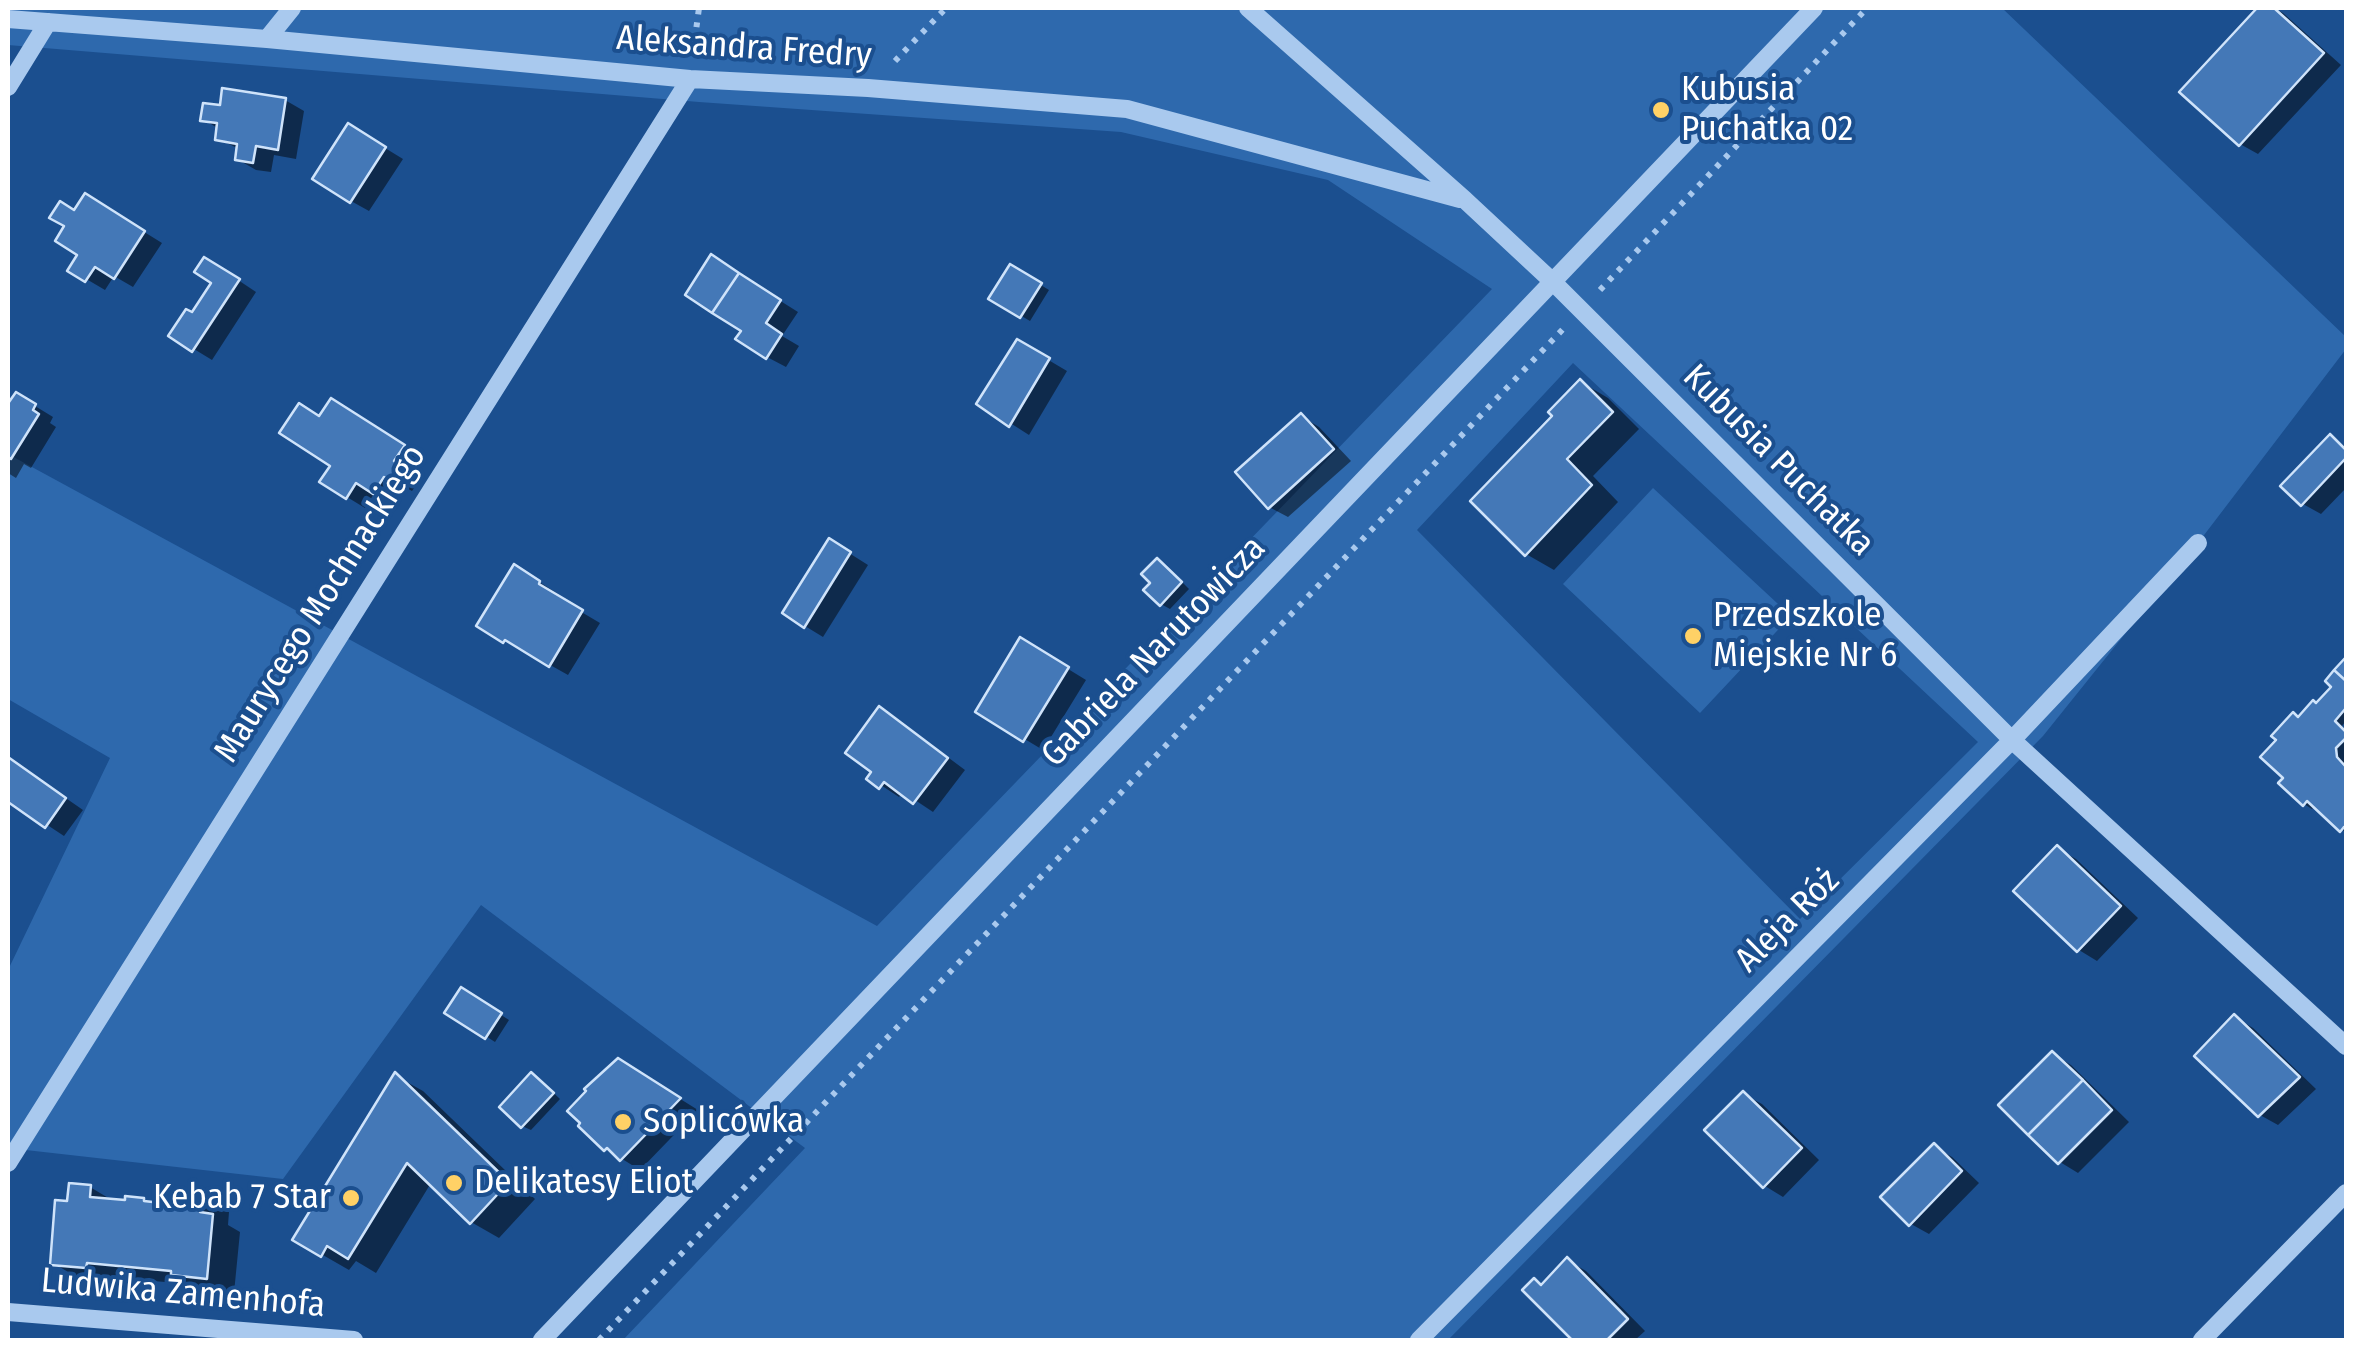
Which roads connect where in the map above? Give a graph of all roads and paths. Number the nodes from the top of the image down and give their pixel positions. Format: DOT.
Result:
graph roads {
  1 [pos="292,8"];
  2 [pos="699,8"];
  3 [pos="946,8"];
  4 [pos="1248,8"];
  5 [pos="1814,8"];
  6 [pos="1868,8"];
  7 [pos="8,18"];
  8 [pos="48,22"];
  9 [pos="267,40"];
  10 [pos="690,79"];
  11 [pos="8,88"];
  12 [pos="868,88"];
  13 [pos="1466,200"];
  14 [pos="1553,282"];
  15 [pos="1581,310"];
  16 [pos="2198,544"];
  17 [pos="2012,740"];
  18 [pos="2346,1046"];
  19 [pos="8,1163"];
  20 [pos="2346,1193"];
  21 [pos="8,1312"];
  22 [pos="354,1340"];
  23 [pos="542,1340"];
  24 [pos="599,1340"];
  25 [pos="1420,1340"];
  26 [pos="2202,1340"];
  1 -- 9 [label="street"];
  2 -- 10 [label="path"];
  3 -- 12 [label="path"];
  4 -- 13 [label="street, Kubusia Puchatka"];
  5 -- 14 [label="street, Gabriela Narutowicza"];
  6 -- 15 [label="path"];
  7 -- 8 [label="street, Aleksandra Fredry"];
  8 -- 9 [label="street, Aleksandra Fredry"];
  8 -- 11 [label="street"];
  9 -- 10 [label="street, Aleksandra Fredry"];
  10 -- 12 [label="street, Aleksandra Fredry"];
  10 -- 19 [label="street, Maurycego Mochnackiego"];
  12 -- 13 [label="street, Aleksandra Fredry"];
  13 -- 14 [label="street, Kubusia Puchatka"];
  14 -- 15 [label="street, Kubusia Puchatka"];
  14 -- 23 [label="street, Gabriela Narutowicza"];
  15 -- 17 [label="street, Kubusia Puchatka"];
  15 -- 24 [label="path"];
  16 -- 17 [label="street, Aleja Róż"];
  17 -- 18 [label="street, Kubusia Puchatka"];
  17 -- 25 [label="street, Aleja Róż"];
  20 -- 26 [label="street"];
  21 -- 22 [label="street, Ludwika Zamenhofa"];
}
